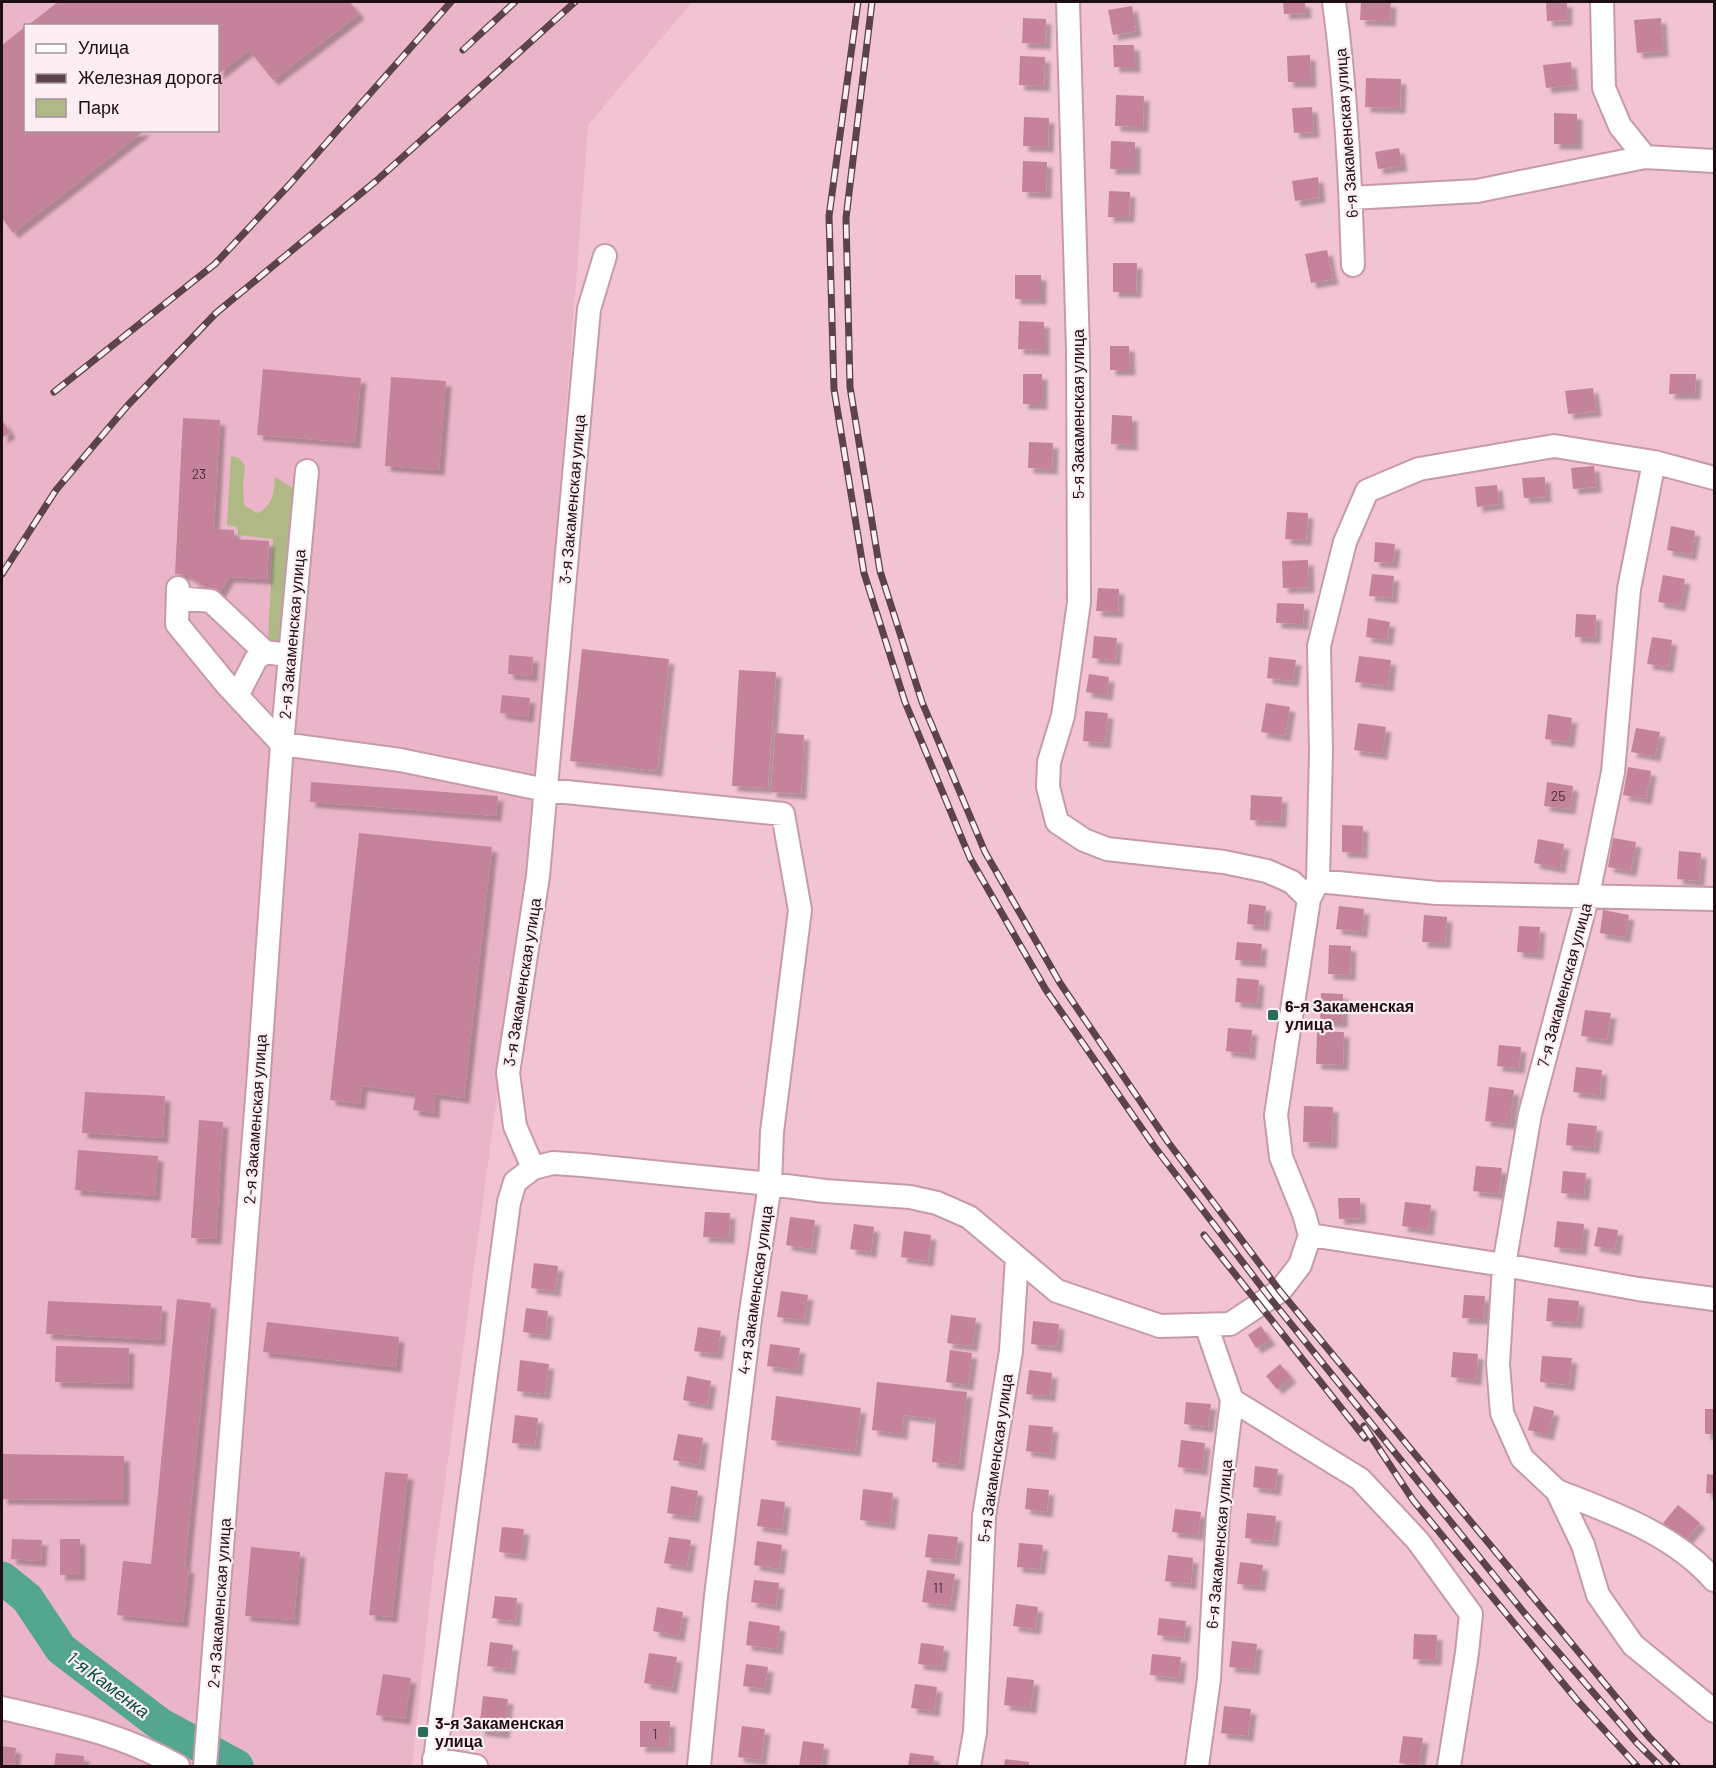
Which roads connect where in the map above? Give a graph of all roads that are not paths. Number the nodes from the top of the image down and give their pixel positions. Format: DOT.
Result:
graph roads {
  1 [pos="1068,2"];
  2 [pos="1334,2"];
  3 [pos="1602,2"];
  4 [pos="1645,157"];
  5 [pos="1714,161"];
  6 [pos="1351,198"];
  7 [pos="605,256"];
  8 [pos="1353,265"];
  9 [pos="1654,462"];
  10 [pos="307,471"];
  11 [pos="1714,478"];
  12 [pos="265,652"];
  13 [pos="290,655"];
  14 [pos="237,696"];
  15 [pos="282,744"];
  16 [pos="546,790"];
  17 [pos="1313,890"];
  18 [pos="1588,895"];
  19 [pos="1714,899"];
  20 [pos="533,1168"];
  21 [pos="770,1184"];
  22 [pos="1310,1235"];
  23 [pos="1017,1258"];
  24 [pos="1504,1265"];
  25 [pos="1714,1299"];
  26 [pos="1206,1325"];
  27 [pos="1232,1400"];
  28 [pos="1557,1491"];
  29 [pos="1714,1580"];
  30 [pos="2,1708"];
  31 [pos="1714,1711"];
  32 [pos="434,1763"];
  33 [pos="178,1767"];
  34 [pos="205,1767"];
  35 [pos="476,1767"];
  36 [pos="699,1767"];
  37 [pos="969,1767"];
  38 [pos="1197,1767"];
  39 [pos="1449,1767"];
  1 -- 17 [label="street, 5-я Закаменская улица"];
  2 -- 6 [label="street, 6-я Закаменская улица"];
  3 -- 4 [label="street"];
  4 -- 5 [label="street"];
  4 -- 6 [label="street"];
  6 -- 8 [label="street, 6-я Закаменская улица"];
  7 -- 16 [label="street, 3-я Закаменская улица"];
  9 -- 11 [label="street"];
  9 -- 17 [label="street"];
  9 -- 18 [label="street, 7-я Закаменская улица"];
  10 -- 13 [label="street, 2-я Закаменская улица"];
  12 -- 13 [label="street"];
  12 -- 14 [label="street"];
  12 -- 14 [label="street"];
  13 -- 15 [label="street, 2-я Закаменская улица"];
  14 -- 15 [label="street"];
  15 -- 16 [label="street"];
  15 -- 34 [label="street, 2-я Закаменская улица"];
  16 -- 20 [label="street, 3-я Закаменская улица"];
  16 -- 21 [label="street, 4-я Закаменская улица"];
  17 -- 18 [label="street"];
  17 -- 22 [label="street"];
  18 -- 19 [label="street"];
  18 -- 24 [label="street, 7-я Закаменская улица"];
  20 -- 21 [label="street"];
  20 -- 32 [label="street"];
  21 -- 23 [label="street"];
  21 -- 36 [label="street, 4-я Закаменская улица"];
  22 -- 24 [label="street"];
  22 -- 26 [label="street"];
  23 -- 26 [label="street"];
  23 -- 37 [label="street, 5-я Закаменская улица"];
  24 -- 25 [label="street"];
  24 -- 28 [label="street, 7-я Закаменская улица"];
  26 -- 27 [label="street, 6-я Закаменская улица"];
  27 -- 38 [label="street, 6-я Закаменская улица"];
  27 -- 39 [label="street"];
  28 -- 29 [label="street"];
  28 -- 31 [label="street"];
  30 -- 33 [label="street"];
  32 -- 35 [label="street"];
}
